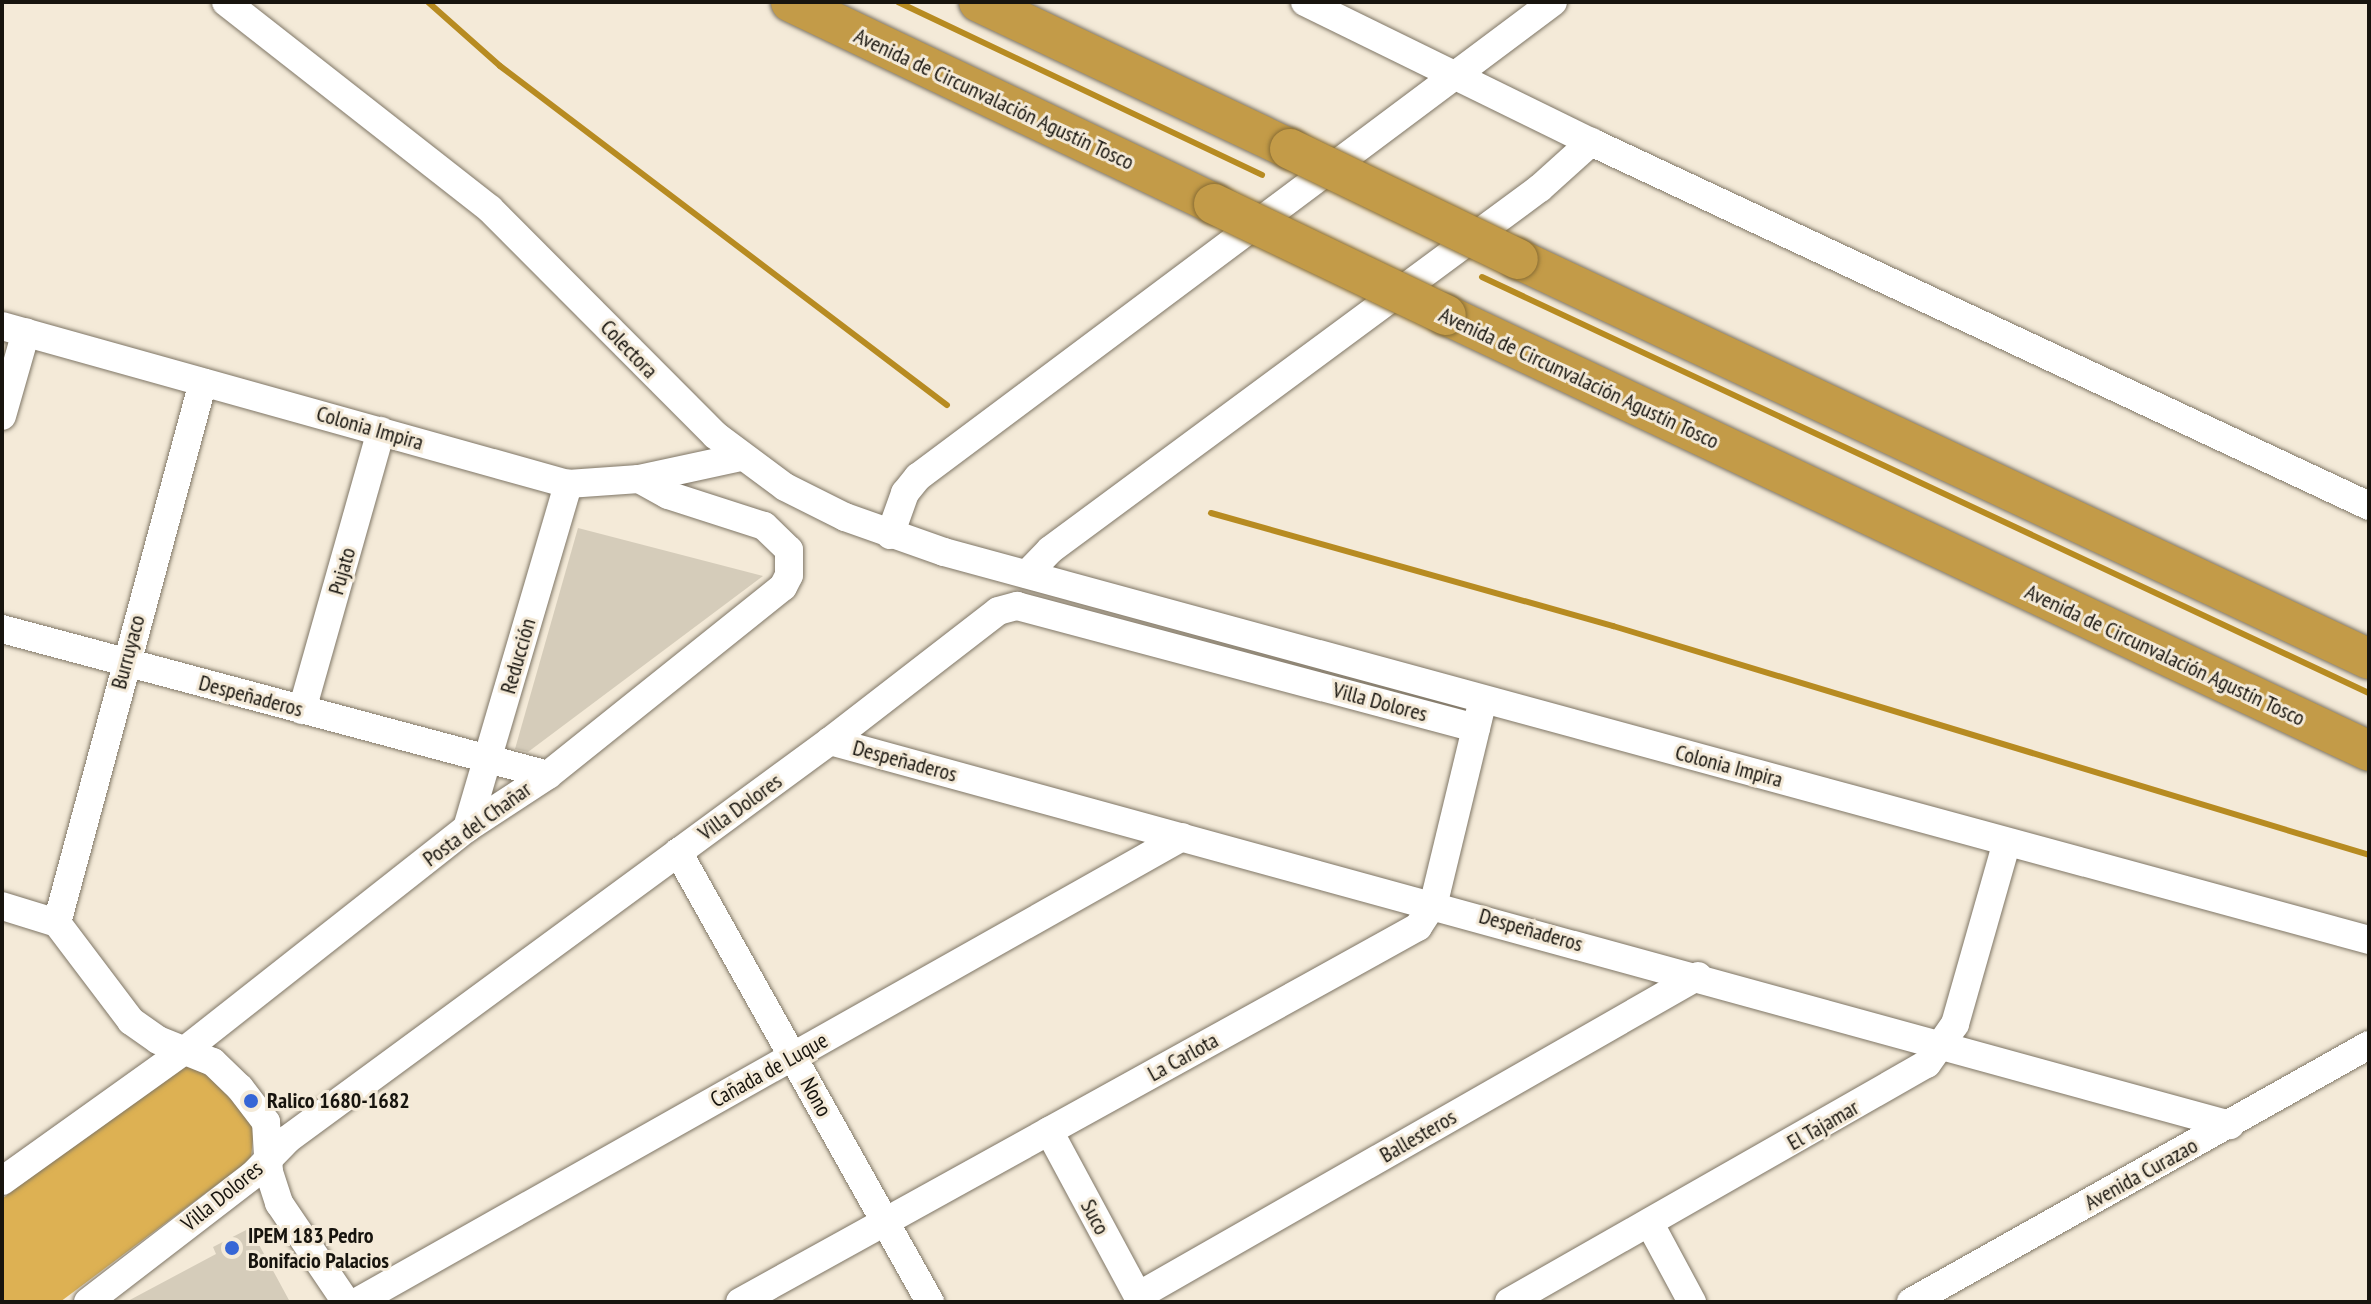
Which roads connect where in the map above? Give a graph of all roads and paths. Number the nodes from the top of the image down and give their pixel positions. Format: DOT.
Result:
graph roads {
  1 [pos="226,2"];
  2 [pos="791,2"];
  3 [pos="979,2"];
  4 [pos="1305,2"];
  5 [pos="1553,2"];
  6 [pos="1451,75"];
  7 [pos="1591,142"];
  8 [pos="14,329"];
  9 [pos="203,382"];
  10 [pos="2,416"];
  11 [pos="381,431"];
  12 [pos="741,457"];
  13 [pos="639,479"];
  14 [pos="568,484"];
  15 [pos="2369,506"];
  16 [pos="890,535"];
  17 [pos="1027,574"];
  18 [pos="1090,590"];
  19 [pos="2,629"];
  20 [pos="2369,659"];
  21 [pos="125,662"];
  22 [pos="1483,700"];
  23 [pos="302,710"];
  24 [pos="1476,728"];
  25 [pos="830,741"];
  26 [pos="2369,751"];
  27 [pos="488,760"];
  28 [pos="548,775"];
  29 [pos="467,828"];
  30 [pos="1182,837"];
  31 [pos="2007,842"];
  32 [pos="678,852"];
  33 [pos="1434,902"];
  34 [pos="2,906"];
  35 [pos="57,923"];
  36 [pos="2369,940"];
  37 [pos="1698,976"];
  38 [pos="2369,1045"];
  39 [pos="1944,1047"];
  40 [pos="185,1050"];
  41 [pos="793,1056"];
  42 [pos="2230,1125"];
  43 [pos="1049,1131"];
  44 [pos="268,1158"];
  45 [pos="2,1181"];
  46 [pos="885,1222"];
  47 [pos="1650,1224"];
  48 [pos="1140,1299"];
  49 [pos="88,1302"];
  50 [pos="346,1302"];
  51 [pos="357,1302"];
  52 [pos="740,1302"];
  53 [pos="930,1302"];
  54 [pos="1509,1302"];
  55 [pos="1692,1302"];
  56 [pos="1911,1302"];
  1 -- 12 [label="street, Colectora"];
  2 -- 26 [label="highway, Avenida de Circunvalación Agustín Tosco, bridge"];
  3 -- 20 [label="highway, bridge"];
  4 -- 6 [label="street"];
  5 -- 6 [label="street"];
  6 -- 7 [label="street"];
  6 -- 16 [label="street"];
  7 -- 15 [label="street"];
  7 -- 17 [label="street"];
  8 -- 9 [label="street, Colonia Impira"];
  8 -- 10 [label="street"];
  9 -- 11 [label="street, Colonia Impira"];
  9 -- 21 [label="street, Burruyaco"];
  11 -- 14 [label="street, Colonia Impira"];
  11 -- 23 [label="street, Pujato"];
  12 -- 13 [label="street, Colonia Impira"];
  12 -- 16 [label="street, Colectora"];
  13 -- 14 [label="street, Colonia Impira"];
  13 -- 28 [label="street, Posta del Chañar"];
  14 -- 27 [label="street, Reducción"];
  16 -- 17 [label="street, Colectora"];
  17 -- 18 [label="street, Colectora"];
  18 -- 22 [label="street, Colonia Impira"];
  19 -- 21 [label="street, Despeñaderos"];
  21 -- 23 [label="street, Despeñaderos"];
  21 -- 35 [label="street, Burruyaco"];
  22 -- 24 [label="street, La Carlota"];
  22 -- 31 [label="street, Colonia Impira"];
  23 -- 27 [label="street, Despeñaderos"];
  24 -- 25 [label="street, Villa Dolores"];
  24 -- 33 [label="street, La Carlota"];
  25 -- 30 [label="street, Despeñaderos"];
  25 -- 32 [label="street, Villa Dolores"];
  27 -- 28 [label="street, Despeñaderos"];
  27 -- 29 [label="street, Reducción"];
  28 -- 29 [label="street, Posta del Chañar"];
  29 -- 40 [label="street, Posta del Chañar"];
  30 -- 33 [label="street, Despeñaderos"];
  30 -- 41 [label="street, Cañada de Luque"];
  31 -- 36 [label="street, Colonia Impira"];
  31 -- 39 [label="street"];
  32 -- 41 [label="street, Nono"];
  32 -- 44 [label="street, Villa Dolores"];
  33 -- 37 [label="street, Despeñaderos"];
  33 -- 43 [label="street, La Carlota"];
  34 -- 35 [label="street"];
  35 -- 40 [label="street"];
  37 -- 39 [label="street, Despeñaderos"];
  37 -- 48 [label="street, Ballesteros"];
  38 -- 42 [label="street, Avenida Curazao"];
  39 -- 42 [label="street, Despeñaderos"];
  39 -- 47 [label="street, El Tajamar"];
  40 -- 44 [label="street"];
  40 -- 45 [label="street, Posta del Chañar"];
  41 -- 46 [label="street, Nono"];
  41 -- 51 [label="street, Cañada de Luque"];
  42 -- 56 [label="street, Avenida Curazao"];
  43 -- 46 [label="street, La Carlota"];
  43 -- 48 [label="street, Suco"];
  44 -- 49 [label="street, Villa Dolores"];
  44 -- 50 [label="street"];
  46 -- 52 [label="street, La Carlota"];
  46 -- 53 [label="street, Nono"];
  47 -- 54 [label="street, El Tajamar"];
  47 -- 55 [label="street"];
}
